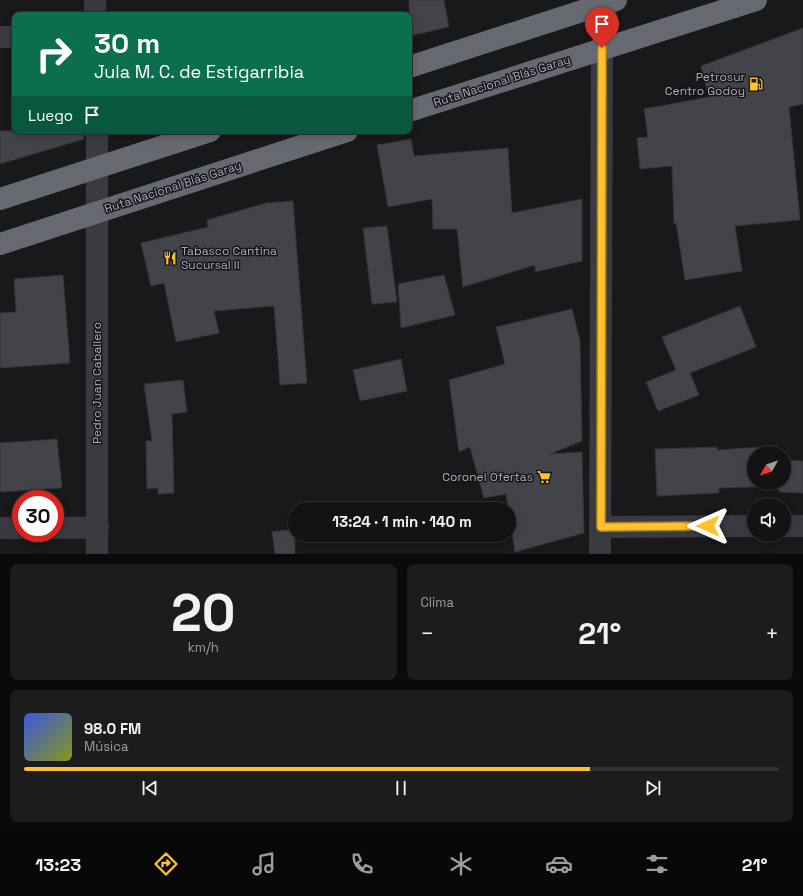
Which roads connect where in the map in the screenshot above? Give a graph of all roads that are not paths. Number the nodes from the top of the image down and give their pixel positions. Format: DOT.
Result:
graph roads {
  1 [pos="95,0"];
  2 [pos="756,0"];
  3 [pos="610,1"];
  4 [pos="95,12"];
  5 [pos="0,37"];
  6 [pos="12,37"];
  7 [pos="602,48"];
  8 [pos="412,66"];
  9 [pos="412,110"];
  10 [pos="97,134"];
  11 [pos="201,134"];
  12 [pos="338,134"];
  13 [pos="97,167"];
  14 [pos="0,199"];
  15 [pos="96,213"];
  16 [pos="0,244"];
  17 [pos="747,526"];
  18 [pos="791,526"];
  19 [pos="803,526"];
  20 [pos="98,527"];
  21 [pos="601,527"];
  22 [pos="0,528"];
  23 [pos="12,528"];
  24 [pos="64,528"];
  25 [pos="97,554"];
  26 [pos="600,554"];
  1 -- 4 [label="street"];
  2 -- 7 [label="highway, Ruta Nacional Blás Garay"];
  3 -- 7 [label="street"];
  3 -- 8 [label="highway"];
  5 -- 6 [label="street"];
  7 -- 9 [label="highway, Ruta Nacional Blás Garay"];
  7 -- 21 [label="street"];
  10 -- 13 [label="street, Pedro Juan Caballero"];
  11 -- 13 [label="highway"];
  12 -- 15 [label="highway, Ruta Nacional Blás Garay"];
  13 -- 14 [label="highway"];
  13 -- 15 [label="street, Pedro Juan Caballero"];
  15 -- 16 [label="highway, Ruta Nacional Blás Garay"];
  15 -- 20 [label="street, Pedro Juan Caballero"];
  17 -- 21 [label="street"];
  18 -- 19 [label="street"];
  20 -- 24 [label="street"];
  20 -- 25 [label="street, Pedro Juan Caballero"];
  21 -- 26 [label="street"];
  22 -- 23 [label="street"];
}
